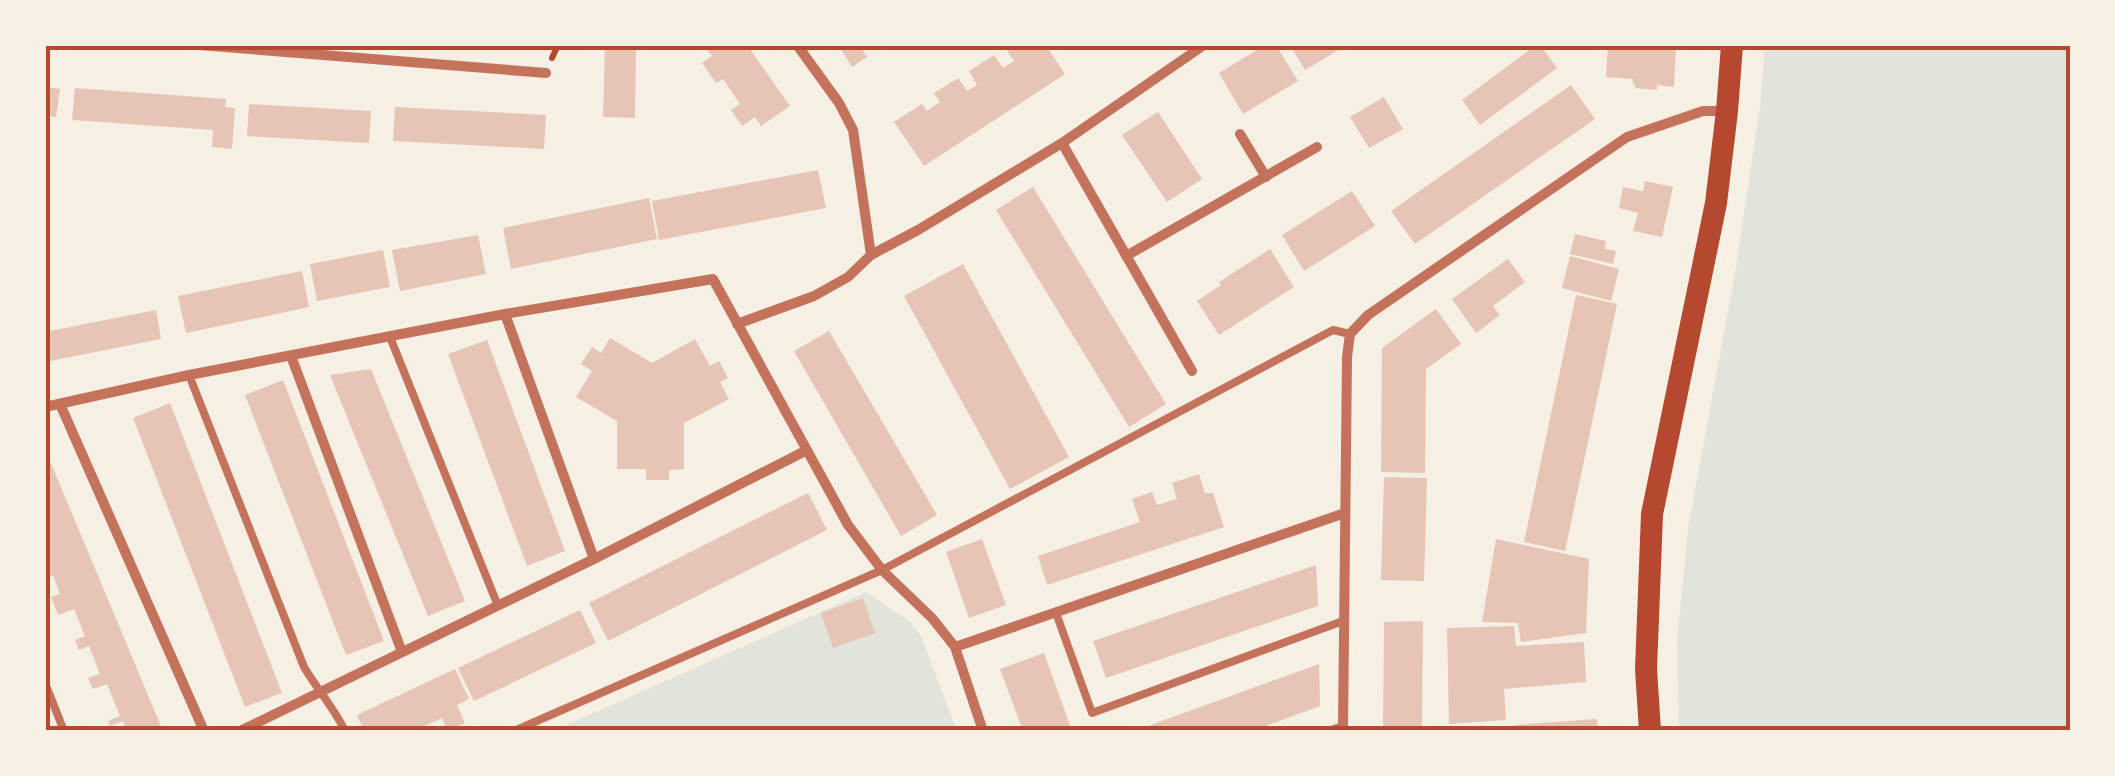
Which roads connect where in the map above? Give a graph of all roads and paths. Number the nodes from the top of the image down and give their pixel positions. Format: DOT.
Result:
graph roads {
  1 [pos="199,45"];
  2 [pos="796,45"];
  3 [pos="1204,45"];
  4 [pos="1732,45"];
  5 [pos="546,72"];
  6 [pos="1728,111"];
  7 [pos="1240,134"];
  8 [pos="1062,144"];
  9 [pos="1317,148"];
  10 [pos="1266,177"];
  11 [pos="871,255"];
  12 [pos="1126,256"];
  13 [pos="505,314"];
  14 [pos="737,324"];
  15 [pos="1350,334"];
  16 [pos="390,336"];
  17 [pos="291,356"];
  18 [pos="1192,371"];
  19 [pos="189,375"];
  20 [pos="60,404"];
  21 [pos="45,407"];
  22 [pos="806,450"];
  23 [pos="1346,513"];
  24 [pos="594,559"];
  25 [pos="882,570"];
  26 [pos="498,607"];
  27 [pos="1056,613"];
  28 [pos="1343,621"];
  29 [pos="955,646"];
  30 [pos="402,652"];
  31 [pos="45,683"];
  32 [pos="319,694"];
  33 [pos="1337,729"];
  34 [pos="64,731"];
  35 [pos="204,731"];
  36 [pos="240,731"];
  37 [pos="345,731"];
  38 [pos="514,731"];
  39 [pos="983,731"];
  40 [pos="1650,731"];
  1 -- 5 [label="street"];
  2 -- 11 [label="street"];
  3 -- 8 [label="street"];
  4 -- 6 [label="main road"];
  6 -- 15 [label="street"];
  6 -- 40 [label="main road"];
  7 -- 10 [label="street"];
  8 -- 11 [label="street"];
  8 -- 12 [label="street"];
  9 -- 10 [label="street"];
  10 -- 12 [label="street"];
  11 -- 14 [label="street"];
  12 -- 18 [label="street"];
  13 -- 14 [label="street"];
  13 -- 16 [label="street"];
  13 -- 24 [label="street"];
  14 -- 22 [label="street"];
  15 -- 23 [label="street"];
  15 -- 25 [label="lane"];
  16 -- 17 [label="street"];
  16 -- 26 [label="lane"];
  17 -- 19 [label="street"];
  17 -- 30 [label="street"];
  19 -- 20 [label="street"];
  19 -- 32 [label="lane"];
  20 -- 21 [label="street"];
  20 -- 35 [label="street"];
  22 -- 24 [label="street"];
  22 -- 25 [label="street"];
  23 -- 27 [label="street"];
  23 -- 28 [label="street"];
  24 -- 26 [label="street"];
  25 -- 29 [label="street"];
  25 -- 38 [label="lane"];
  26 -- 30 [label="street"];
  27 -- 28 [label="lane"];
  27 -- 29 [label="street"];
  28 -- 33 [label="street"];
  29 -- 39 [label="street"];
  30 -- 32 [label="street"];
  31 -- 34 [label="lane"];
  32 -- 36 [label="street"];
  32 -- 37 [label="lane"];
}
